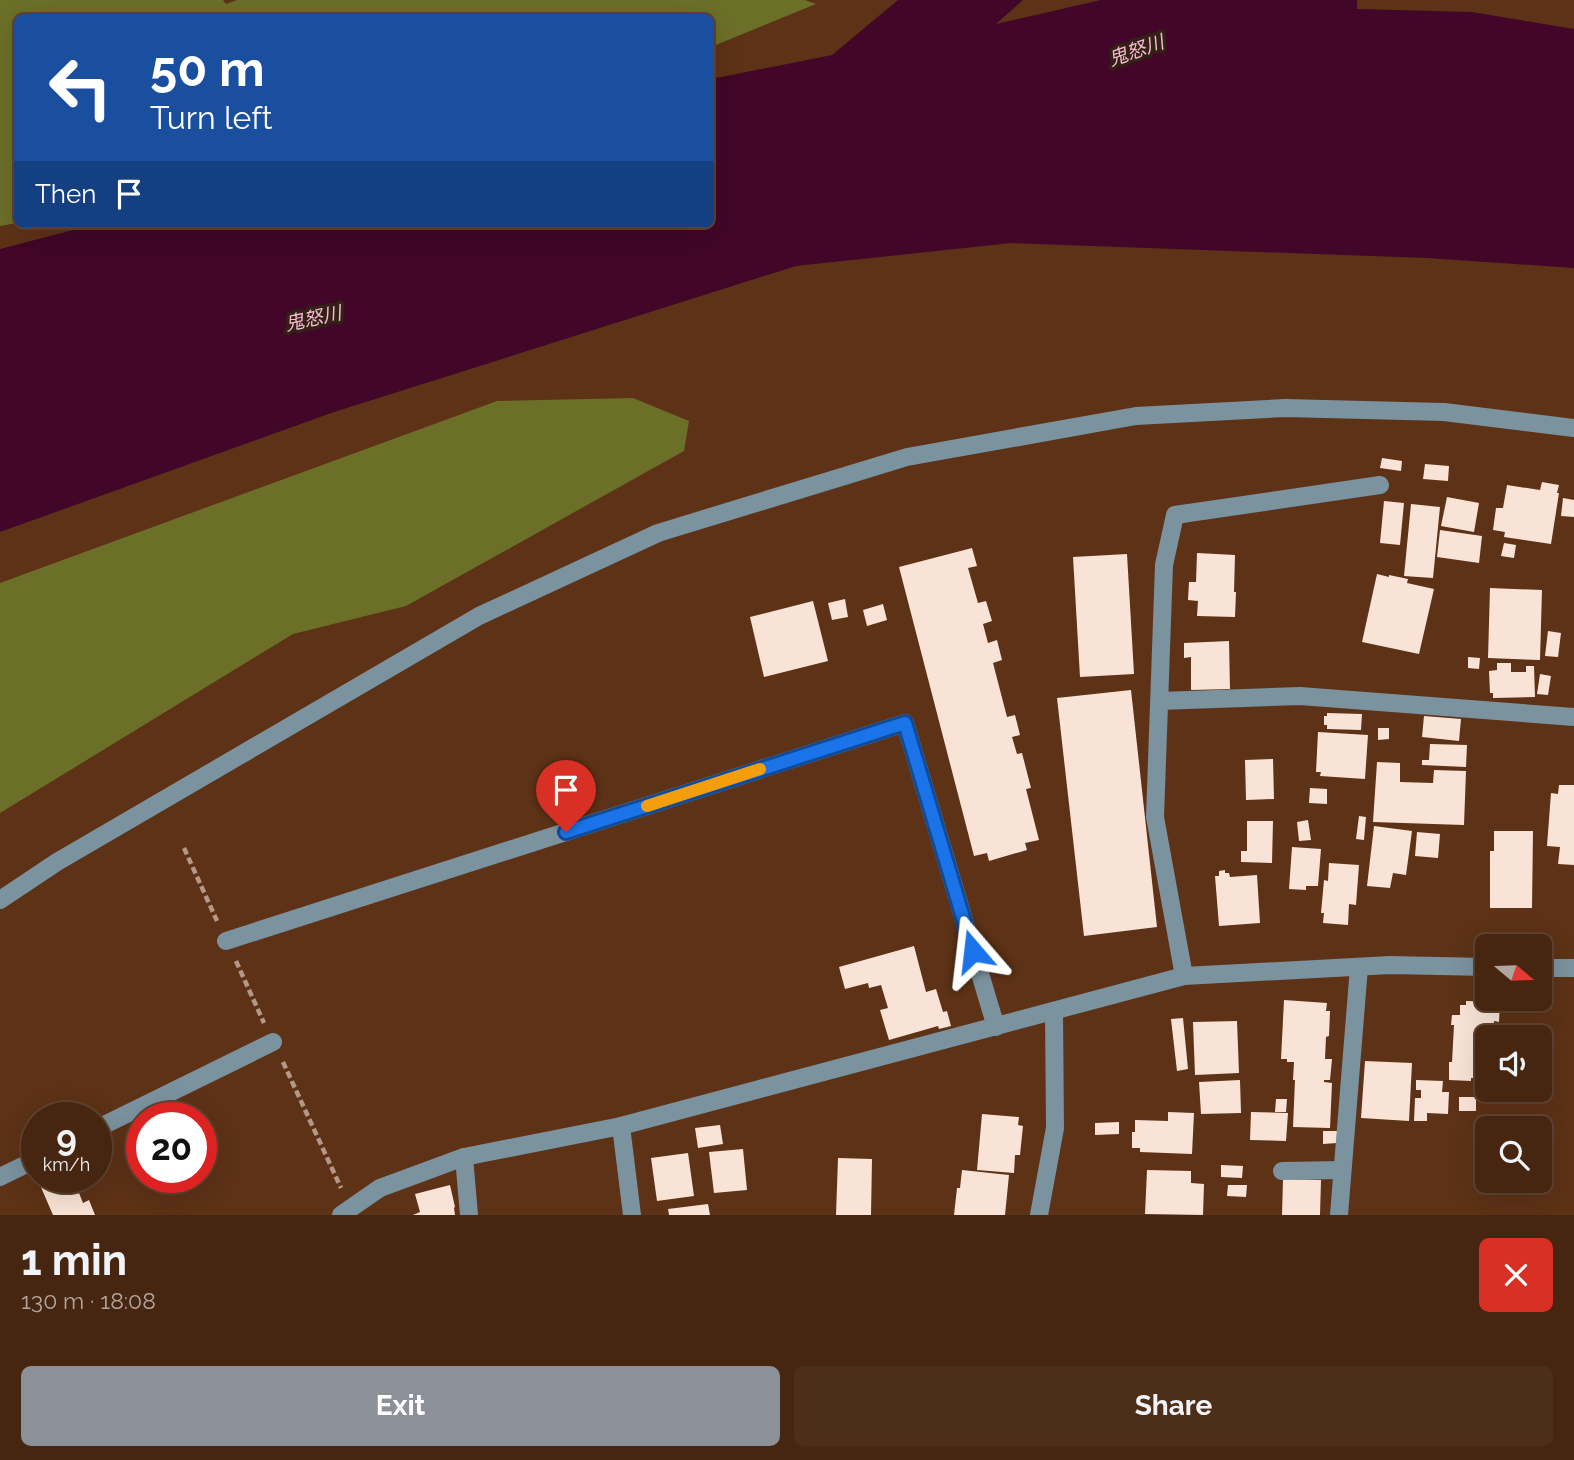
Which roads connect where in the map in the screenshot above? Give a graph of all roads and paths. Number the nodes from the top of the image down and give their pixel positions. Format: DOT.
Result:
graph roads {
  1 [pos="1574,428"];
  2 [pos="1380,485"];
  3 [pos="1160,701"];
  4 [pos="1574,717"];
  5 [pos="0,900"];
  6 [pos="226,941"];
  7 [pos="1359,967"];
  8 [pos="1475,967"];
  9 [pos="1552,968"];
  10 [pos="1574,968"];
  11 [pos="1184,976"];
  12 [pos="1055,1012"];
  13 [pos="996,1027"];
  14 [pos="273,1042"];
  15 [pos="112,1121"];
  16 [pos="621,1126"];
  17 [pos="464,1157"];
  18 [pos="21,1167"];
  19 [pos="1342,1170"];
  20 [pos="1282,1171"];
  21 [pos="0,1177"];
  22 [pos="341,1215"];
  23 [pos="469,1215"];
  24 [pos="632,1215"];
  25 [pos="1039,1215"];
  26 [pos="1339,1215"];
  1 -- 5 [label="street"];
  2 -- 3 [label="street"];
  3 -- 4 [label="street"];
  3 -- 11 [label="street"];
  6 -- 13 [label="street"];
  7 -- 8 [label="street"];
  7 -- 11 [label="street"];
  7 -- 19 [label="street"];
  9 -- 10 [label="street"];
  11 -- 12 [label="street"];
  12 -- 13 [label="street"];
  12 -- 25 [label="street"];
  13 -- 16 [label="street"];
  14 -- 15 [label="street"];
  16 -- 17 [label="street"];
  16 -- 24 [label="street"];
  17 -- 22 [label="street"];
  17 -- 23 [label="street"];
  18 -- 21 [label="street"];
  19 -- 20 [label="street"];
  19 -- 26 [label="street"];
}
